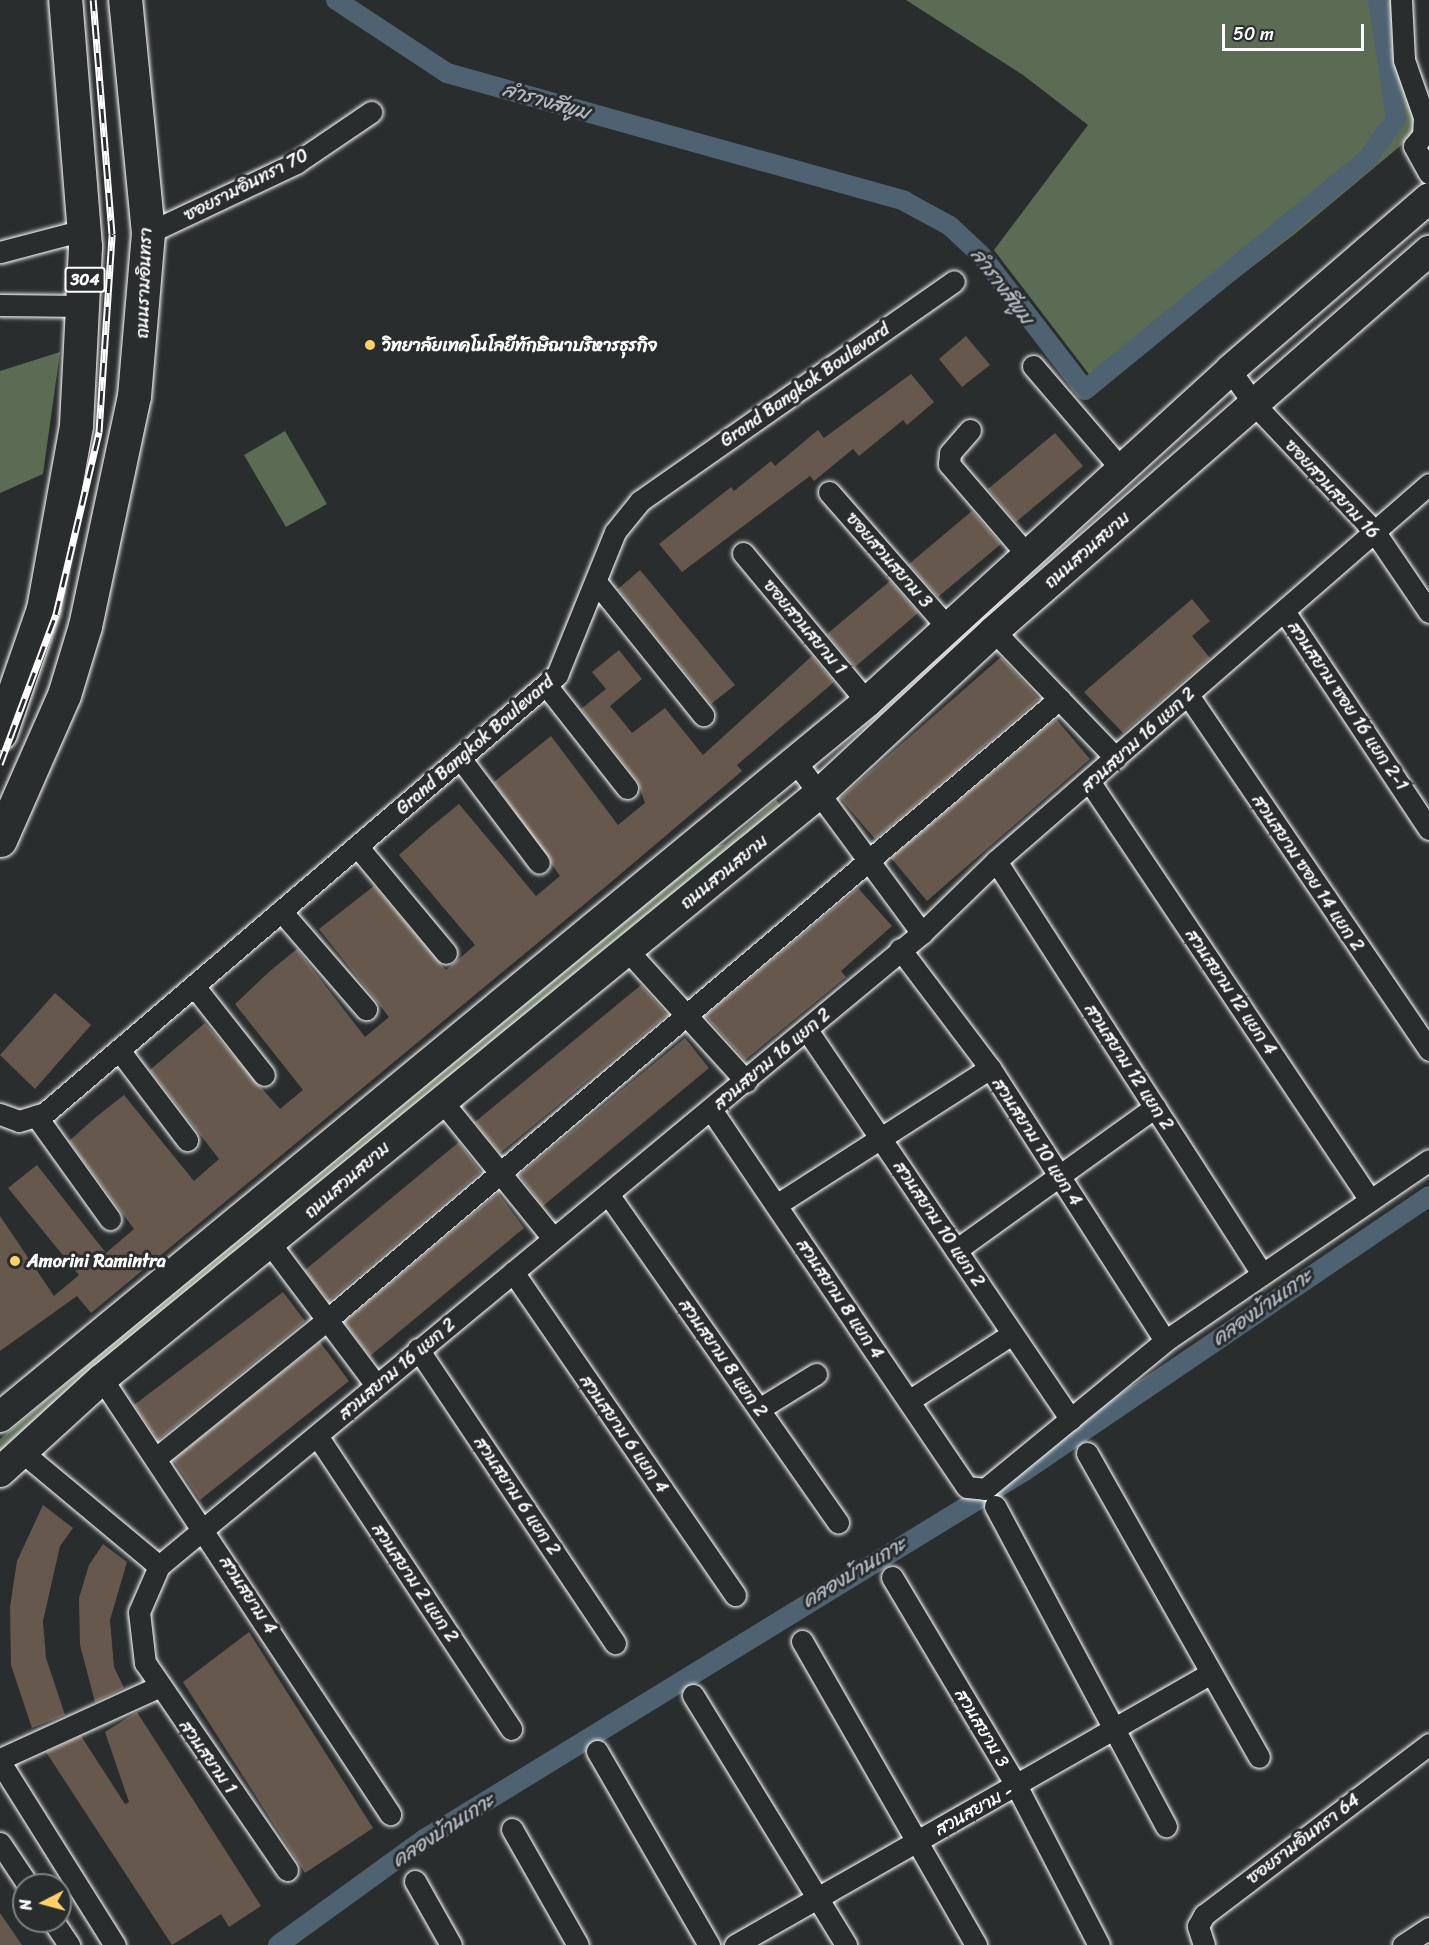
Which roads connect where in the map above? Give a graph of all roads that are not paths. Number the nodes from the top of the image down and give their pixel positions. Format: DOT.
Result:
graph roads {
  1 [pos="65,0"];
  2 [pos="125,0"];
  3 [pos="1401,0"];
  4 [pos="371,112"];
  5 [pos="1429,173"];
  6 [pos="1429,198"];
  7 [pos="84,230"];
  8 [pos="148,233"];
  9 [pos="1429,251"];
  10 [pos="0,252"];
  11 [pos="954,281"];
  12 [pos="0,305"];
  13 [pos="84,306"];
  14 [pos="1033,366"];
  15 [pos="1230,370"];
  16 [pos="1254,404"];
  17 [pos="970,430"];
  18 [pos="1122,470"];
  19 [pos="1429,484"];
  20 [pos="830,492"];
  21 [pos="1374,531"];
  22 [pos="743,553"];
  23 [pos="1028,556"];
  24 [pos="96,562"];
  25 [pos="596,582"];
  26 [pos="1429,612"];
  27 [pos="1286,614"];
  28 [pos="948,628"];
  29 [pos="994,631"];
  30 [pos="546,685"];
  31 [pos="18,693"];
  32 [pos="1188,695"];
  33 [pos="1059,699"];
  34 [pos="867,702"];
  35 [pos="703,715"];
  36 [pos="0,734"];
  37 [pos="460,758"];
  38 [pos="1116,758"];
  39 [pos="795,761"];
  40 [pos="1091,784"];
  41 [pos="627,789"];
  42 [pos="821,792"];
  43 [pos="0,796"];
  44 [pos="1429,829"];
  45 [pos="0,840"];
  46 [pos="357,846"];
  47 [pos="996,861"];
  48 [pos="869,862"];
  49 [pos="539,863"];
  50 [pos="281,911"];
  51 [pos="922,933"];
  52 [pos="900,949"];
  53 [pos="628,951"];
  54 [pos="446,953"];
  55 [pos="194,986"];
  56 [pos="366,1009"];
  57 [pos="688,1017"];
  58 [pos="807,1030"];
  59 [pos="119,1050"];
  60 [pos="1429,1050"];
  61 [pos="990,1068"];
  62 [pos="264,1075"];
  63 [pos="746,1081"];
  64 [pos="441,1100"];
  65 [pos="1155,1107"];
  66 [pos="712,1110"];
  67 [pos="0,1114"];
  68 [pos="36,1116"];
  69 [pos="882,1139"];
  70 [pos="187,1140"];
  71 [pos="1429,1160"];
  72 [pos="500,1173"];
  73 [pos="1058,1173"];
  74 [pos="609,1194"];
  75 [pos="1370,1200"];
  76 [pos="776,1205"];
  77 [pos="110,1219"];
  78 [pos="552,1237"];
  79 [pos="271,1245"];
  80 [pos="956,1250"];
  81 [pos="513,1272"];
  82 [pos="1262,1273"];
  83 [pos="328,1319"];
  84 [pos="1012,1334"];
  85 [pos="1165,1341"];
  86 [pos="418,1349"];
  87 [pos="816,1374"];
  88 [pos="102,1378"];
  89 [pos="376,1385"];
  90 [pos="910,1400"];
  91 [pos="759,1409"];
  92 [pos="0,1417"];
  93 [pos="1070,1419"];
  94 [pos="318,1437"];
  95 [pos="22,1452"];
  96 [pos="1087,1453"];
  97 [pos="156,1458"];
  98 [pos="0,1472"];
  99 [pos="995,1506"];
  100 [pos="838,1523"];
  101 [pos="205,1528"];
  102 [pos="159,1566"];
  103 [pos="892,1577"];
  104 [pos="735,1595"];
  105 [pos="139,1639"];
  106 [pos="802,1641"];
  107 [pos="615,1643"];
  108 [pos="1211,1673"];
  109 [pos="158,1687"];
  110 [pos="693,1695"];
  111 [pos="511,1729"];
  112 [pos="1114,1733"];
  113 [pos="1429,1744"];
  114 [pos="597,1751"];
  115 [pos="1259,1757"];
  116 [pos="0,1760"];
  117 [pos="1017,1787"];
  118 [pos="390,1814"];
  119 [pos="1166,1826"];
  120 [pos="512,1829"];
  121 [pos="918,1841"];
  122 [pos="0,1843"];
  123 [pos="287,1870"];
  124 [pos="20,1873"];
  125 [pos="415,1881"];
  126 [pos="820,1899"];
  127 [pos="1429,1928"];
  128 [pos="115,1945"];
  129 [pos="450,1945"];
  130 [pos="578,1945"];
  131 [pos="709,1945"];
  132 [pos="735,1945"];
  133 [pos="846,1945"];
  134 [pos="976,1945"];
  135 [pos="1099,1945"];
  136 [pos="1204,1945"];
  137 [pos="1403,1945"];
  1 -- 7 [label="highway, ถนนรามอินทรา / 304"];
  2 -- 8 [label="highway, ถนนรามอินทรา / 304"];
  3 -- 5 [label="street"];
  4 -- 8 [label="street, ซอยรามอินทรา 70"];
  6 -- 15 [label="street, ถนนสวนสยาม"];
  7 -- 10 [label="street"];
  7 -- 13 [label="highway, ถนนรามอินทรา / 304"];
  8 -- 24 [label="highway, ถนนรามอินทรา / 304"];
  9 -- 16 [label="street, ถนนสวนสยาม"];
  11 -- 25 [label="street, Grand Bangkok Boulevard"];
  12 -- 13 [label="street"];
  13 -- 31 [label="highway, ถนนรามอินทรา / 304"];
  14 -- 18 [label="street"];
  15 -- 16 [label="street, ซอยสวนสยาม 16"];
  15 -- 18 [label="street, ถนนสวนสยาม"];
  16 -- 21 [label="street, ซอยสวนสยาม 16"];
  16 -- 29 [label="street, ถนนสวนสยาม"];
  17 -- 23 [label="street"];
  18 -- 23 [label="street, ถนนสวนสยาม"];
  19 -- 21 [label="street, สวนสยาม 16 แยก 2"];
  20 -- 28 [label="street, ซอยสวนสยาม 3"];
  21 -- 26 [label="street, ซอยสวนสยาม 16"];
  21 -- 27 [label="street, สวนสยาม 16 แยก 2"];
  22 -- 34 [label="street, ซอยสวนสยาม 1"];
  23 -- 28 [label="street, ถนนสวนสยาม"];
  24 -- 31 [label="highway, ถนนรามอินทรา / 304"];
  24 -- 45 [label="highway, ถนนรามอินทรา / 304"];
  25 -- 30 [label="street, Grand Bangkok Boulevard"];
  25 -- 35 [label="street"];
  27 -- 32 [label="street, สวนสยาม 16 แยก 2"];
  27 -- 44 [label="street, สวนสยาม ซอย 16 แยก 2-1"];
  28 -- 34 [label="street, ถนนสวนสยาม"];
  29 -- 33 [label="street"];
  29 -- 42 [label="street, ถนนสวนสยาม"];
  30 -- 37 [label="street, Grand Bangkok Boulevard"];
  30 -- 41 [label="street"];
  31 -- 36 [label="highway, ถนนรามอินทรา / 304"];
  31 -- 43 [label="highway, ถนนรามอินทรา / 304"];
  32 -- 38 [label="street, สวนสยาม 16 แยก 2"];
  32 -- 60 [label="street, สวนสยาม ซอย 14 แยก 2"];
  33 -- 38 [label="street"];
  33 -- 48 [label="street"];
  34 -- 39 [label="street, ถนนสวนสยาม"];
  37 -- 46 [label="street, Grand Bangkok Boulevard"];
  37 -- 49 [label="street"];
  38 -- 40 [label="street, สวนสยาม 16 แยก 2"];
  39 -- 42 [label="street"];
  39 -- 92 [label="street, ถนนสวนสยาม"];
  40 -- 47 [label="street, สวนสยาม 16 แยก 2"];
  40 -- 75 [label="street, สวนสยาม 12 แยก 4"];
  42 -- 48 [label="street"];
  42 -- 53 [label="street, ถนนสวนสยาม"];
  46 -- 50 [label="street, Grand Bangkok Boulevard"];
  46 -- 54 [label="street"];
  47 -- 51 [label="street, สวนสยาม 16 แยก 2"];
  47 -- 65 [label="street, สวนสยาม 12 แยก 2"];
  48 -- 51 [label="street"];
  48 -- 57 [label="street"];
  50 -- 55 [label="street, Grand Bangkok Boulevard"];
  50 -- 56 [label="street"];
  51 -- 52 [label="street, สวนสยาม 16 แยก 2"];
  52 -- 58 [label="street, สวนสยาม 16 แยก 2"];
  52 -- 61 [label="street, สวนสยาม 10 แยก 4"];
  53 -- 57 [label="street"];
  53 -- 64 [label="street, ถนนสวนสยาม"];
  55 -- 59 [label="street, Grand Bangkok Boulevard"];
  55 -- 62 [label="street"];
  57 -- 63 [label="street"];
  57 -- 72 [label="street"];
  58 -- 63 [label="street, สวนสยาม 16 แยก 2"];
  58 -- 69 [label="street, สวนสยาม 10 แยก 2"];
  59 -- 68 [label="street, Grand Bangkok Boulevard"];
  59 -- 70 [label="street"];
  61 -- 69 [label="street"];
  61 -- 73 [label="street, สวนสยาม 10 แยก 4"];
  63 -- 66 [label="street, สวนสยาม 16 แยก 2"];
  64 -- 72 [label="street"];
  64 -- 79 [label="street, ถนนสวนสยาม"];
  65 -- 73 [label="street"];
  65 -- 82 [label="street, สวนสยาม 12 แยก 2"];
  66 -- 74 [label="street, สวนสยาม 16 แยก 2"];
  66 -- 76 [label="street, สวนสยาม 8 แยก 4"];
  67 -- 68 [label="street"];
  68 -- 77 [label="street"];
  69 -- 76 [label="street"];
  69 -- 80 [label="street, สวนสยาม 10 แยก 2"];
  71 -- 75 [label="street"];
  72 -- 78 [label="street"];
  72 -- 83 [label="street"];
  73 -- 80 [label="street"];
  73 -- 85 [label="street, สวนสยาม 10 แยก 4"];
  74 -- 78 [label="street, สวนสยาม 16 แยก 2"];
  74 -- 91 [label="street, สวนสยาม 8 แยก 2"];
  75 -- 82 [label="street"];
  76 -- 90 [label="street, สวนสยาม 8 แยก 4"];
  78 -- 81 [label="street, สวนสยาม 16 แยก 2"];
  79 -- 83 [label="street"];
  79 -- 88 [label="street, ถนนสวนสยาม"];
  80 -- 84 [label="street, สวนสยาม 10 แยก 2"];
  81 -- 86 [label="street, สวนสยาม 16 แยก 2"];
  81 -- 104 [label="street, สวนสยาม 6 แยก 4"];
  82 -- 85 [label="street"];
  83 -- 89 [label="street"];
  83 -- 97 [label="street"];
  84 -- 90 [label="street"];
  84 -- 93 [label="street, สวนสยาม 10 แยก 2"];
  85 -- 93 [label="street"];
  86 -- 89 [label="street, สวนสยาม 16 แยก 2"];
  86 -- 107 [label="street, สวนสยาม 6 แยก 2"];
  87 -- 91 [label="street"];
  88 -- 95 [label="street, ถนนสวนสยาม"];
  88 -- 97 [label="street, สวนสยาม 4"];
  89 -- 94 [label="street, สวนสยาม 16 แยก 2"];
  90 -- 93 [label="street, สวนสยาม 8 แยก 4"];
  91 -- 100 [label="street, สวนสยาม 8 แยก 2"];
  94 -- 101 [label="street, สวนสยาม 16 แยก 2"];
  94 -- 111 [label="street, สวนสยาม 2 แยก 2"];
  95 -- 98 [label="street, ถนนสวนสยาม"];
  95 -- 102 [label="street"];
  96 -- 108 [label="street"];
  97 -- 101 [label="street, สวนสยาม 4"];
  99 -- 112 [label="street"];
  101 -- 102 [label="street, สวนสยาม 16 แยก 2"];
  101 -- 118 [label="street, สวนสยาม 4"];
  102 -- 105 [label="street, สวนสยาม 16 แยก 2"];
  103 -- 117 [label="street, สวนสยาม 3"];
  105 -- 109 [label="street, สวนสยาม 1"];
  106 -- 121 [label="street"];
  108 -- 112 [label="street, สวนสยาม -"];
  108 -- 115 [label="street"];
  109 -- 116 [label="street"];
  109 -- 123 [label="street, สวนสยาม 1"];
  110 -- 126 [label="street"];
  112 -- 117 [label="street, สวนสยาม -"];
  112 -- 119 [label="street"];
  113 -- 136 [label="street, ซอยรามอินทรา 64"];
  114 -- 131 [label="street"];
  116 -- 128 [label="street"];
  117 -- 121 [label="street, สวนสยาม -"];
  117 -- 135 [label="street, สวนสยาม 3"];
  120 -- 130 [label="street"];
  121 -- 126 [label="street, สวนสยาม -"];
  121 -- 134 [label="street"];
  122 -- 124 [label="street"];
  125 -- 129 [label="street"];
  126 -- 132 [label="street, สวนสยาม -"];
  126 -- 133 [label="street"];
  127 -- 137 [label="street"];
}
